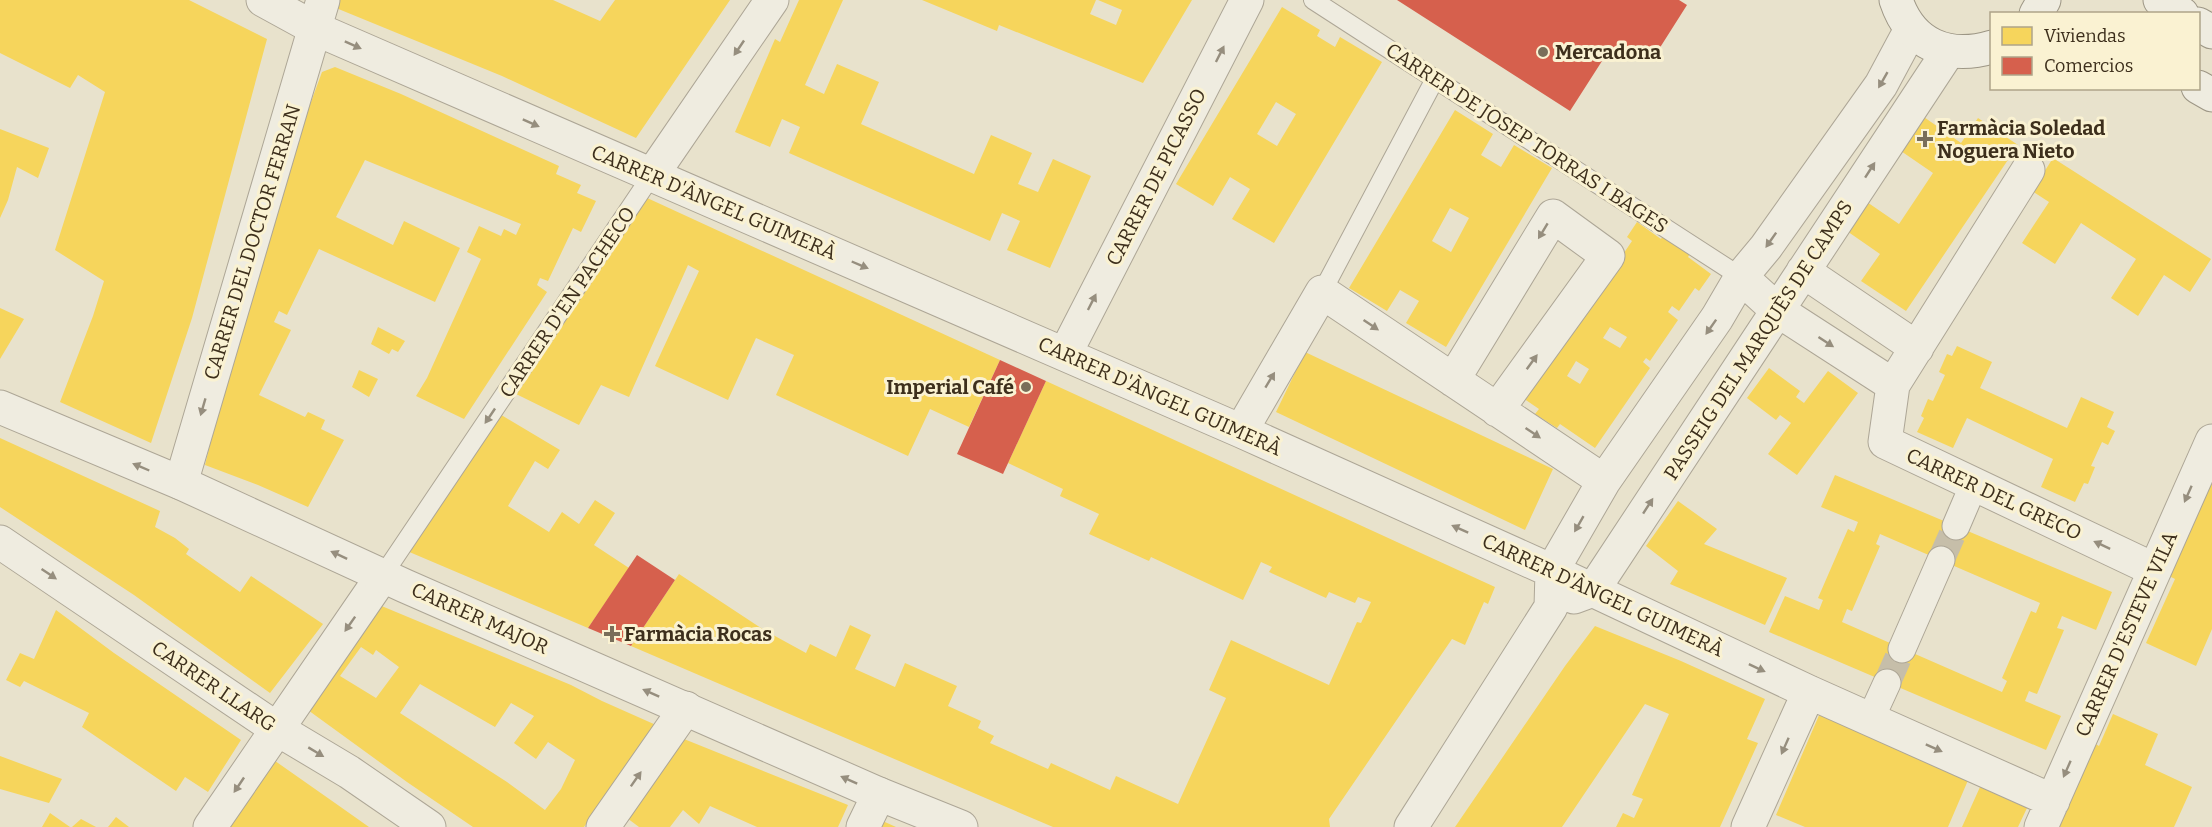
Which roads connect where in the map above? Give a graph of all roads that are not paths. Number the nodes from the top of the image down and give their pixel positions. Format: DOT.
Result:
graph roads {
  1 [pos="263,0"];
  2 [pos="772,0"];
  3 [pos="1247,0"];
  4 [pos="1313,0"];
  5 [pos="1896,0"];
  6 [pos="2160,0"];
  7 [pos="2179,12"];
  8 [pos="320,14"];
  9 [pos="1911,29"];
  10 [pos="1990,47"];
  11 [pos="1948,52"];
  12 [pos="1435,79"];
  13 [pos="2028,170"];
  14 [pos="652,175"];
  15 [pos="1803,271"];
  16 [pos="1741,277"];
  17 [pos="1322,292"];
  18 [pos="1777,310"];
  19 [pos="1917,348"];
  20 [pos="1065,354"];
  21 [pos="1453,380"];
  22 [pos="1893,385"];
  23 [pos="0,407"];
  24 [pos="1497,410"];
  25 [pos="1241,431"];
  26 [pos="2212,441"];
  27 [pos="1604,481"];
  28 [pos="181,483"];
  29 [pos="1974,484"];
  30 [pos="1956,526"];
  31 [pos="0,542"];
  32 [pos="1941,560"];
  33 [pos="2155,570"];
  34 [pos="1552,571"];
  35 [pos="383,576"];
  36 [pos="1593,590"];
  37 [pos="1551,607"];
  38 [pos="1902,649"];
  39 [pos="1887,682"];
  40 [pos="1809,692"];
  41 [pos="686,708"];
  42 [pos="1870,720"];
  43 [pos="278,729"];
  44 [pos="879,794"];
  45 [pos="2047,814"];
  46 [pos="210,827"];
  47 [pos="429,827"];
  48 [pos="603,827"];
  49 [pos="864,827"];
  50 [pos="961,827"];
  51 [pos="1412,827"];
  52 [pos="1748,827"];
  1 -- 8 [label="street, CARRER D'ÀNGEL GUIMERÀ"];
  2 -- 14 [label="street, CARRER D'EN PACHECO, one-way"];
  20 -- 3 [label="street, CARRER DE PICASSO, one-way"];
  4 -- 12 [label="lane, CARRER DE JOSEP TORRAS I BAGES"];
  5 -- 9 [label="street"];
  6 -- 7 [label="street"];
  8 -- 14 [label="street, CARRER D'ÀNGEL GUIMERÀ, one-way"];
  8 -- 28 [label="street, CARRER DEL DOCTOR FERRAN, one-way"];
  9 -- 11 [label="street"];
  9 -- 16 [label="street, PASSEIG DEL MARQUÈS DE CAMPS, one-way"];
  10 -- 11 [label="street"];
  15 -- 11 [label="street, PASSEIG DEL MARQUÈS DE CAMPS, one-way"];
  12 -- 16 [label="lane, CARRER DE JOSEP TORRAS I BAGES"];
  12 -- 17 [label="lane"];
  13 -- 19 [label="street, CARRER DEL GRECO"];
  14 -- 20 [label="street, CARRER D'ÀNGEL GUIMERÀ, one-way"];
  14 -- 35 [label="lane, CARRER D'EN PACHECO, one-way"];
  15 -- 18 [label="street, PASSEIG DEL MARQUÈS DE CAMPS"];
  15 -- 19 [label="street"];
  16 -- 18 [label="street"];
  16 -- 27 [label="street, PASSEIG DEL MARQUÈS DE CAMPS, one-way"];
  17 -- 21 [label="street, one-way"];
  25 -- 17 [label="street, one-way"];
  18 -- 22 [label="street, one-way"];
  36 -- 18 [label="street, PASSEIG DEL MARQUÈS DE CAMPS, one-way"];
  19 -- 22 [label="street, CARRER DEL GRECO"];
  20 -- 25 [label="street, CARRER D'ÀNGEL GUIMERÀ"];
  21 -- 24 [label="street"];
  24 -- 21 [label="street, one-way"];
  22 -- 29 [label="street, CARRER DEL GRECO"];
  28 -- 23 [label="street, CARRER MAJOR, one-way"];
  24 -- 27 [label="street, one-way"];
  34 -- 25 [label="street, CARRER D'ÀNGEL GUIMERÀ, one-way"];
  26 -- 33 [label="street, CARRER D'ESTEVE VILA, one-way"];
  27 -- 34 [label="street, PASSEIG DEL MARQUÈS DE CAMPS, one-way"];
  35 -- 28 [label="street, CARRER MAJOR, one-way"];
  29 -- 30 [label="street"];
  33 -- 29 [label="street, CARRER DEL GRECO, one-way"];
  31 -- 43 [label="street, CARRER LLARG, one-way"];
  32 -- 38 [label="street"];
  33 -- 45 [label="street, CARRER D'ESTEVE VILA, one-way"];
  34 -- 36 [label="street, CARRER D'ÀNGEL GUIMERÀ"];
  34 -- 37 [label="street, PASSEIG DEL MARQUÈS DE CAMPS"];
  41 -- 35 [label="street, CARRER MAJOR, one-way"];
  35 -- 43 [label="street, one-way"];
  36 -- 37 [label="street"];
  36 -- 40 [label="street, CARRER D'ÀNGEL GUIMERÀ, one-way"];
  37 -- 51 [label="street"];
  39 -- 42 [label="street"];
  40 -- 42 [label="street, CARRER D'ÀNGEL GUIMERÀ"];
  40 -- 52 [label="street, one-way"];
  44 -- 41 [label="street, CARRER MAJOR, one-way"];
  48 -- 41 [label="street, one-way"];
  42 -- 45 [label="street, CARRER D'ÀNGEL GUIMERÀ, one-way"];
  43 -- 46 [label="street, one-way"];
  43 -- 47 [label="street, CARRER LLARG, one-way"];
  44 -- 49 [label="street"];
  44 -- 50 [label="street, CARRER MAJOR"];
}
